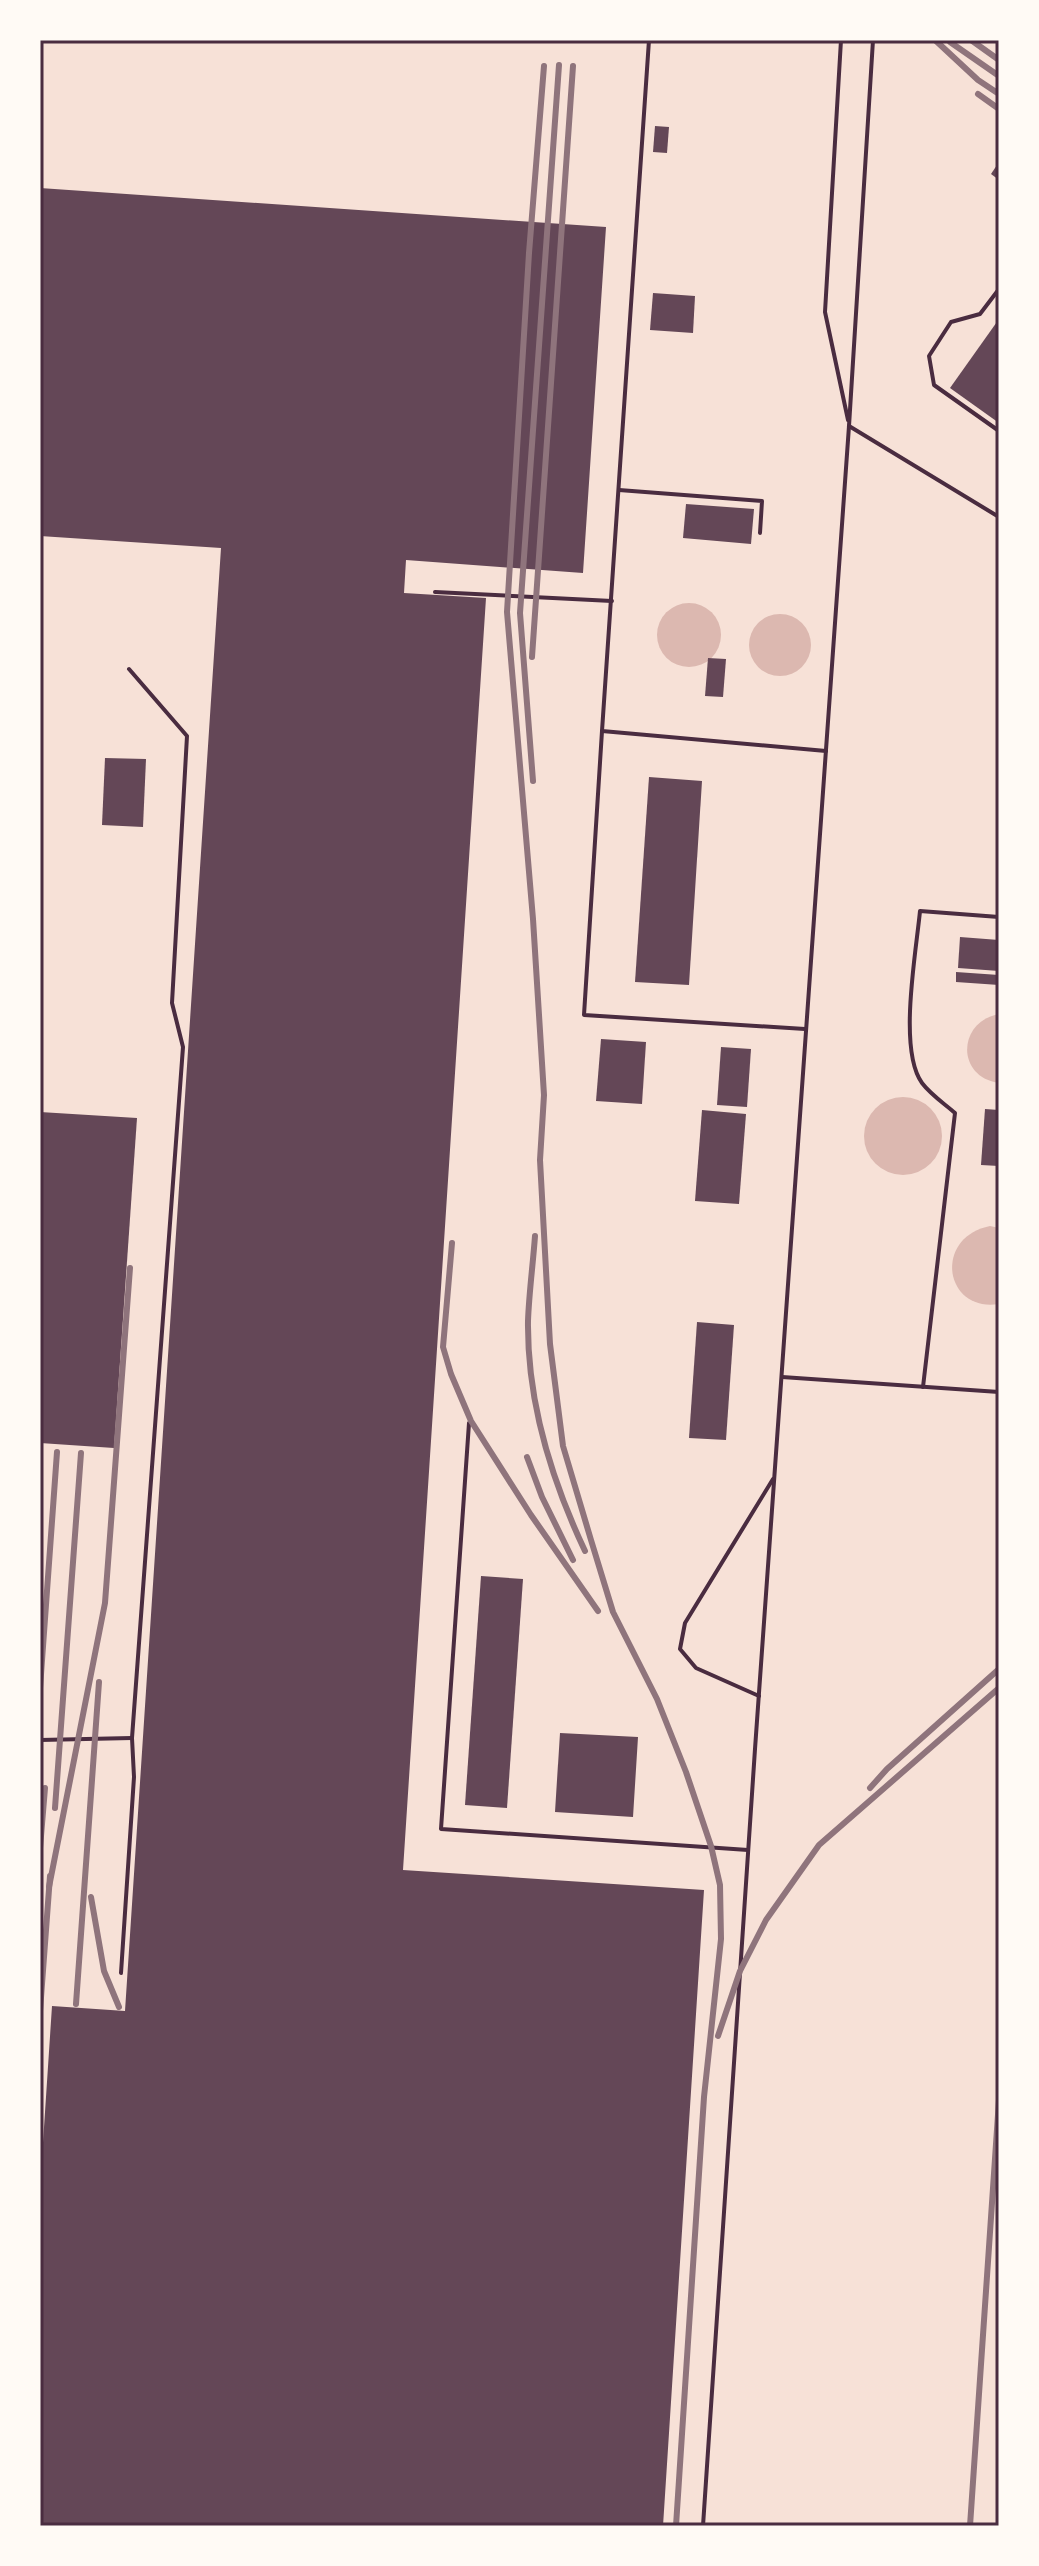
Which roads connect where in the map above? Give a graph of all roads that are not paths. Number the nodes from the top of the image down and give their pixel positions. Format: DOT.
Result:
graph roads {
  1 [pos="649,40"];
  2 [pos="841,40"];
  3 [pos="873,40"];
  4 [pos="999,289"];
  5 [pos="849,426"];
  6 [pos="999,431"];
  7 [pos="619,490"];
  8 [pos="999,517"];
  9 [pos="760,533"];
  10 [pos="435,592"];
  11 [pos="612,601"];
  12 [pos="129,669"];
  13 [pos="602,731"];
  14 [pos="826,751"];
  15 [pos="999,917"];
  16 [pos="806,1029"];
  17 [pos="781,1377"];
  18 [pos="923,1387"];
  19 [pos="999,1392"];
  20 [pos="469,1423"];
  21 [pos="774,1477"];
  22 [pos="759,1696"];
  23 [pos="132,1738"];
  24 [pos="40,1740"];
  25 [pos="748,1850"];
  26 [pos="121,1973"];
  27 [pos="703,2526"];
  1 -- 7 [label="lane"];
  2 -- 5 [label="lane"];
  3 -- 5 [label="lane"];
  4 -- 6 [label="lane"];
  5 -- 8 [label="lane"];
  5 -- 14 [label="lane"];
  7 -- 9 [label="lane"];
  7 -- 11 [label="lane"];
  10 -- 11 [label="lane"];
  11 -- 13 [label="lane"];
  12 -- 23 [label="lane"];
  13 -- 14 [label="lane"];
  13 -- 16 [label="lane"];
  14 -- 16 [label="lane"];
  15 -- 18 [label="lane"];
  16 -- 17 [label="lane"];
  17 -- 18 [label="lane"];
  17 -- 21 [label="lane"];
  18 -- 19 [label="lane"];
  20 -- 25 [label="lane"];
  21 -- 22 [label="lane"];
  21 -- 22 [label="lane"];
  22 -- 25 [label="lane"];
  23 -- 24 [label="lane"];
  23 -- 26 [label="lane"];
  25 -- 27 [label="lane"];
}
